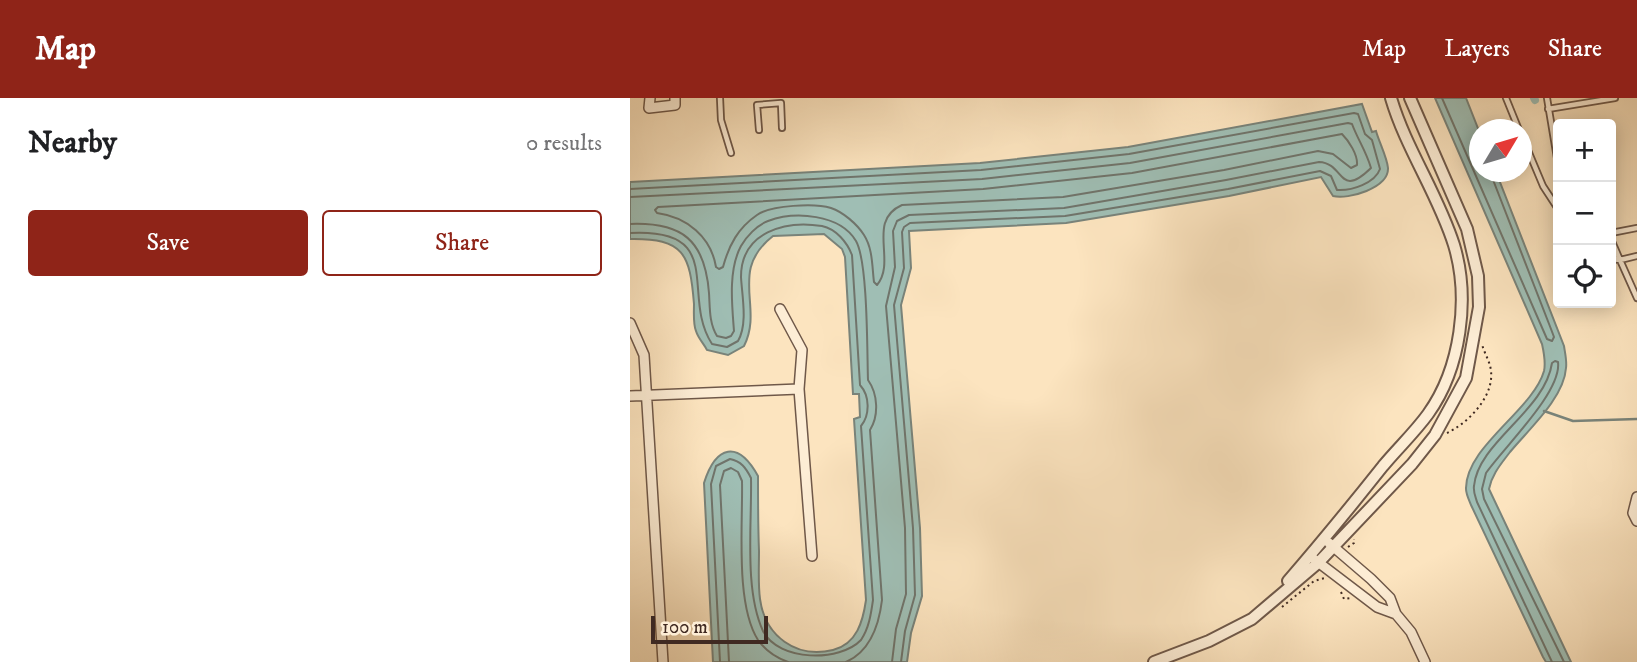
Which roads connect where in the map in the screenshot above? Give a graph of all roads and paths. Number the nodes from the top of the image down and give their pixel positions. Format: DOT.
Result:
graph roads {
  1 [pos="650,98"];
  2 [pos="675,98"];
  3 [pos="720,98"];
  4 [pos="1391,98"];
  5 [pos="1410,98"];
  6 [pos="1506,98"];
  7 [pos="1547,98"];
  8 [pos="1615,98"];
  9 [pos="770,101"];
  10 [pos="1548,109"];
  11 [pos="1515,119"];
  12 [pos="782,128"];
  13 [pos="759,130"];
  14 [pos="1553,136"];
  15 [pos="731,153"];
  16 [pos="1532,160"];
  17 [pos="1553,201"];
  18 [pos="1637,228"];
  19 [pos="1616,232"];
  20 [pos="1614,245"];
  21 [pos="1637,256"];
  22 [pos="1616,260"];
  23 [pos="1620,260"];
  24 [pos="1637,298"];
  25 [pos="779,309"];
  26 [pos="630,323"];
  27 [pos="1482,342"];
  28 [pos="799,389"];
  29 [pos="647,395"];
  30 [pos="630,396"];
  31 [pos="1443,435"];
  32 [pos="1637,496"];
  33 [pos="1637,521"];
  34 [pos="1354,536"];
  35 [pos="1329,543"];
  36 [pos="1347,548"];
  37 [pos="812,556"];
  38 [pos="1314,559"];
  39 [pos="1332,580"];
  40 [pos="1341,588"];
  41 [pos="1356,591"];
  42 [pos="1266,606"];
  43 [pos="1396,614"];
  44 [pos="663,662"];
  45 [pos="1154,662"];
  46 [pos="1425,662"];
  1 -- 2 [label="street"];
  3 -- 15 [label="lane"];
  4 -- 35 [label="street"];
  5 -- 35 [label="street"];
  6 -- 11 [label="lane"];
  7 -- 10 [label="lane"];
  8 -- 10 [label="lane"];
  9 -- 12 [label="lane"];
  9 -- 13 [label="lane"];
  10 -- 14 [label="lane"];
  16 -- 17 [label="lane"];
  18 -- 19 [label="lane"];
  20 -- 23 [label="lane"];
  21 -- 23 [label="lane"];
  22 -- 23 [label="lane"];
  23 -- 24 [label="lane"];
  25 -- 28 [label="street"];
  26 -- 29 [label="street"];
  27 -- 31 [label="path"];
  28 -- 29 [label="street"];
  28 -- 37 [label="street"];
  29 -- 30 [label="street"];
  29 -- 44 [label="street"];
  32 -- 33 [label="street"];
  34 -- 36 [label="path"];
  35 -- 38 [label="street"];
  35 -- 43 [label="street"];
  38 -- 41 [label="street"];
  38 -- 42 [label="street"];
  39 -- 42 [label="path"];
  40 -- 41 [label="path"];
  41 -- 43 [label="street"];
  42 -- 45 [label="street"];
  43 -- 46 [label="street"];
}
